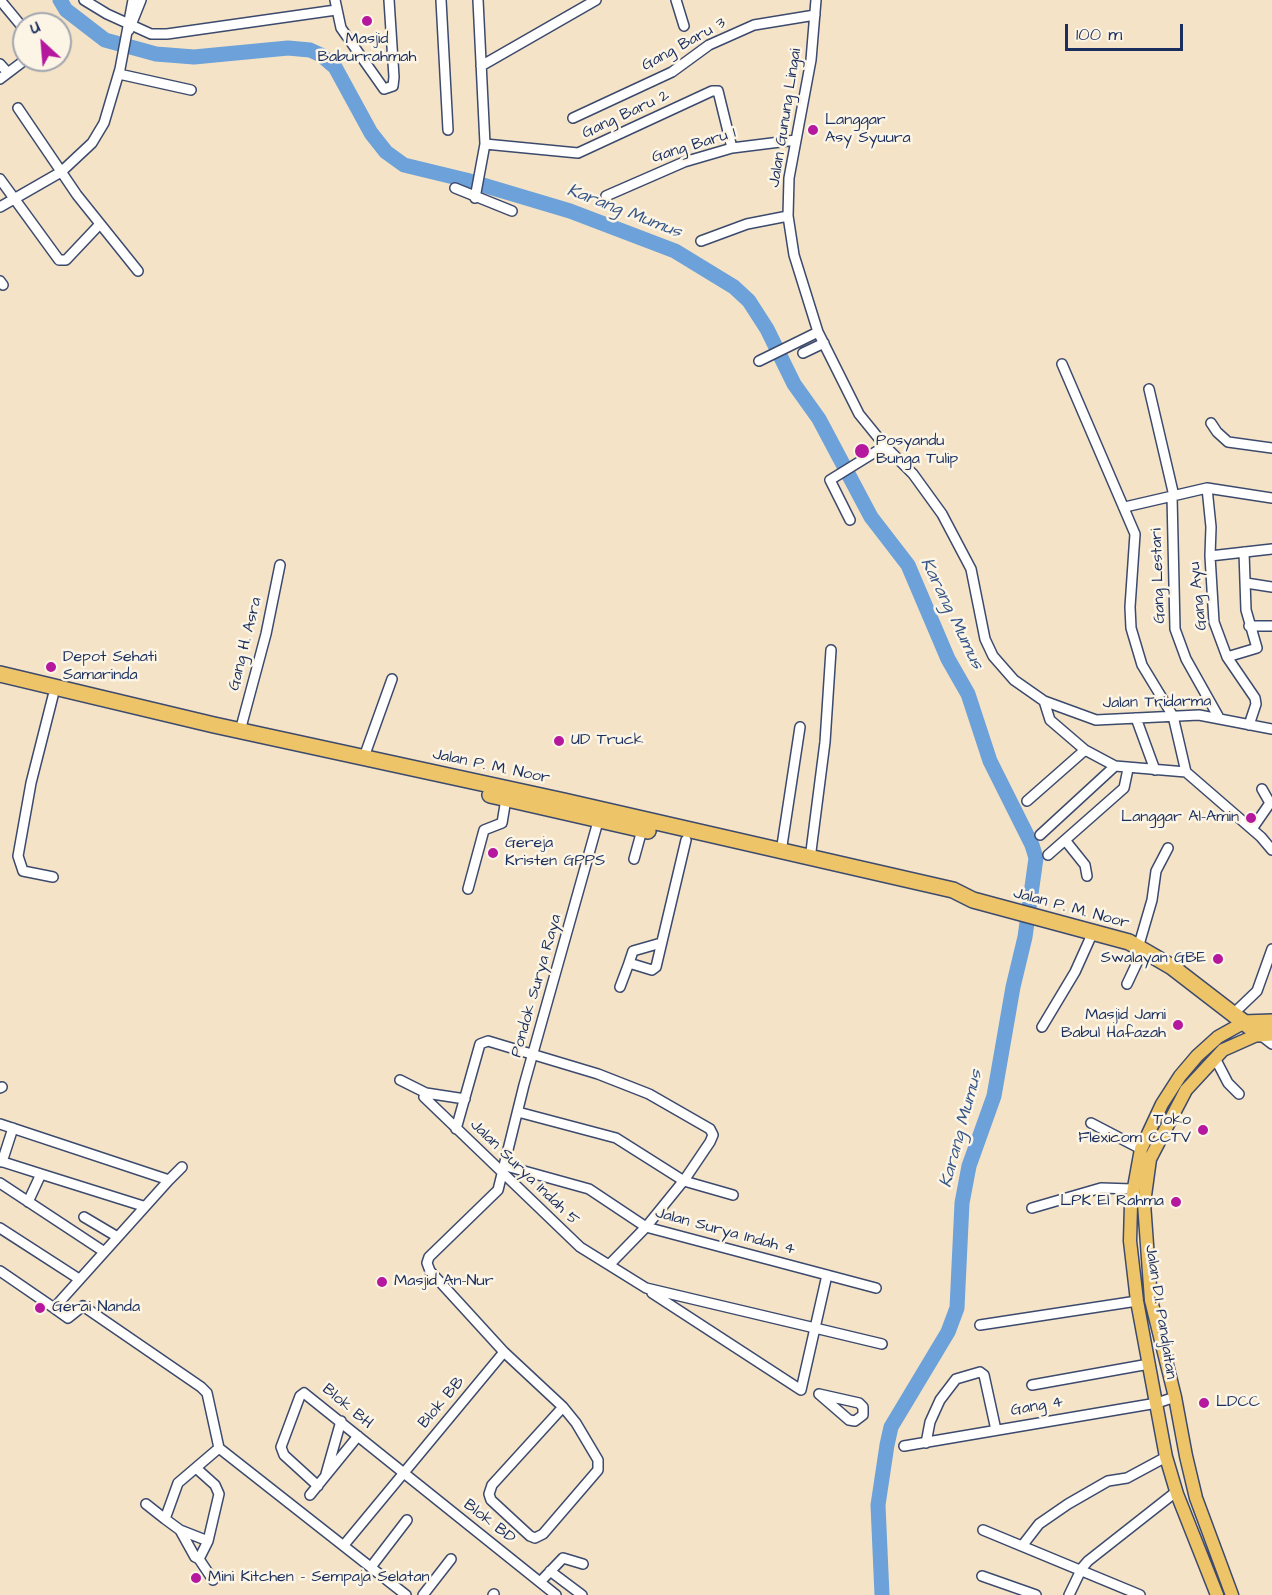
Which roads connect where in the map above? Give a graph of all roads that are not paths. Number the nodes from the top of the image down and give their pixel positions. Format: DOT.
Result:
graph roads {
  1 [pos="0,0"];
  2 [pos="84,0"];
  3 [pos="133,0"];
  4 [pos="141,0"];
  5 [pos="388,0"];
  6 [pos="441,0"];
  7 [pos="478,0"];
  8 [pos="596,0"];
  9 [pos="676,0"];
  10 [pos="816,0"];
  11 [pos="336,5"];
  12 [pos="12,14"];
  13 [pos="815,15"];
  14 [pos="684,26"];
  15 [pos="128,29"];
  16 [pos="0,64"];
  17 [pos="481,66"];
  18 [pos="12,70"];
  19 [pos="119,72"];
  20 [pos="8,73"];
  21 [pos="0,80"];
  22 [pos="191,90"];
  23 [pos="18,108"];
  24 [pos="573,118"];
  25 [pos="448,130"];
  26 [pos="796,140"];
  27 [pos="485,144"];
  28 [pos="732,148"];
  29 [pos="61,172"];
  30 [pos="0,179"];
  31 [pos="455,188"];
  32 [pos="476,196"];
  33 [pos="606,196"];
  34 [pos="14,201"];
  35 [pos="0,207"];
  36 [pos="512,211"];
  37 [pos="788,216"];
  38 [pos="100,224"];
  39 [pos="700,241"];
  40 [pos="138,271"];
  41 [pos="818,332"];
  42 [pos="824,343"];
  43 [pos="803,354"];
  44 [pos="761,359"];
  45 [pos="1062,364"];
  46 [pos="1149,389"];
  47 [pos="1211,423"];
  48 [pos="885,446"];
  49 [pos="1272,448"];
  50 [pos="1207,488"];
  51 [pos="1173,496"];
  52 [pos="1272,498"];
  53 [pos="1125,507"];
  54 [pos="850,520"];
  55 [pos="1272,549"];
  56 [pos="1244,552"];
  57 [pos="1210,556"];
  58 [pos="280,565"];
  59 [pos="1246,583"];
  60 [pos="1272,588"];
  61 [pos="1249,626"];
  62 [pos="1272,626"];
  63 [pos="831,650"];
  64 [pos="1227,657"];
  65 [pos="0,674"];
  66 [pos="392,678"];
  67 [pos="0,683"];
  68 [pos="52,696"];
  69 [pos="73,697"];
  70 [pos="1044,701"];
  71 [pos="1173,716"];
  72 [pos="1218,716"];
  73 [pos="1136,718"];
  74 [pos="1249,725"];
  75 [pos="800,727"];
  76 [pos="1272,729"];
  77 [pos="240,731"];
  78 [pos="1085,750"];
  79 [pos="366,761"];
  80 [pos="1115,766"];
  81 [pos="1128,769"];
  82 [pos="1155,770"];
  83 [pos="1186,772"];
  84 [pos="1262,789"];
  85 [pos="506,799"];
  86 [pos="1027,801"];
  87 [pos="600,815"];
  88 [pos="1252,829"];
  89 [pos="642,830"];
  90 [pos="1040,836"];
  91 [pos="686,840"];
  92 [pos="1065,840"];
  93 [pos="1168,848"];
  94 [pos="1272,850"];
  95 [pos="778,854"];
  96 [pos="1048,855"];
  97 [pos="634,859"];
  98 [pos="810,859"];
  99 [pos="1087,876"];
  100 [pos="53,878"];
  101 [pos="468,889"];
  102 [pos="973,900"];
  103 [pos="1093,932"];
  104 [pos="662,943"];
  105 [pos="1141,949"];
  106 [pos="1272,949"];
  107 [pos="629,963"];
  108 [pos="1127,984"];
  109 [pos="620,987"];
  110 [pos="1238,1019"];
  111 [pos="1272,1022"];
  112 [pos="1042,1027"];
  113 [pos="1266,1034"];
  114 [pos="1272,1044"];
  115 [pos="532,1056"];
  116 [pos="1215,1058"];
  117 [pos="400,1080"];
  118 [pos="426,1093"];
  119 [pos="1239,1094"];
  120 [pos="465,1100"];
  121 [pos="518,1112"];
  122 [pos="1090,1123"];
  123 [pos="0,1124"];
  124 [pos="13,1128"];
  125 [pos="456,1129"];
  126 [pos="1141,1149"];
  127 [pos="1,1162"];
  128 [pos="182,1167"];
  129 [pos="505,1169"];
  130 [pos="41,1174"];
  131 [pos="169,1180"];
  132 [pos="684,1181"];
  133 [pos="0,1183"];
  134 [pos="1132,1189"];
  135 [pos="733,1195"];
  136 [pos="29,1198"];
  137 [pos="143,1206"];
  138 [pos="1032,1208"];
  139 [pos="84,1217"];
  140 [pos="646,1227"];
  141 [pos="0,1228"];
  142 [pos="110,1242"];
  143 [pos="609,1265"];
  144 [pos="0,1271"];
  145 [pos="827,1275"];
  146 [pos="79,1279"];
  147 [pos="646,1288"];
  148 [pos="876,1288"];
  149 [pos="1137,1301"];
  150 [pos="54,1308"];
  151 [pos="980,1325"];
  152 [pos="815,1328"];
  153 [pos="882,1344"];
  154 [pos="504,1352"];
  155 [pos="1149,1364"];
  156 [pos="1032,1385"];
  157 [pos="801,1390"];
  158 [pos="819,1394"];
  159 [pos="1175,1397"];
  160 [pos="1156,1403"];
  161 [pos="563,1407"];
  162 [pos="341,1421"];
  163 [pos="996,1430"];
  164 [pos="358,1436"];
  165 [pos="926,1443"];
  166 [pos="904,1446"];
  167 [pos="219,1448"];
  168 [pos="1166,1457"];
  169 [pos="196,1468"];
  170 [pos="402,1473"];
  171 [pos="325,1477"];
  172 [pos="318,1486"];
  173 [pos="1177,1491"];
  174 [pos="310,1495"];
  175 [pos="146,1504"];
  176 [pos="165,1519"];
  177 [pos="407,1520"];
  178 [pos="180,1530"];
  179 [pos="984,1530"];
  180 [pos="208,1541"];
  181 [pos="345,1545"];
  182 [pos="1022,1546"];
  183 [pos="199,1558"];
  184 [pos="451,1559"];
  185 [pos="583,1564"];
  186 [pos="371,1567"];
  187 [pos="554,1567"];
  188 [pos="1081,1570"];
  189 [pos="982,1576"];
  190 [pos="213,1580"];
  191 [pos="540,1582"];
  192 [pos="406,1595"];
  193 [pos="423,1595"];
  194 [pos="556,1595"];
  195 [pos="582,1595"];
  196 [pos="1036,1595"];
  197 [pos="1069,1595"];
  198 [pos="1140,1595"];
  199 [pos="1217,1595"];
  200 [pos="1232,1595"];
  1 -- 12 [label="street"];
  2 -- 15 [label="street"];
  3 -- 15 [label="street"];
  4 -- 15 [label="street"];
  5 -- 11 [label="street"];
  6 -- 25 [label="street"];
  7 -- 17 [label="street"];
  8 -- 17 [label="street"];
  9 -- 14 [label="street"];
  10 -- 13 [label="street, Jalan Gunung Lingai"];
  11 -- 15 [label="street"];
  13 -- 24 [label="street, Gang Baru 3"];
  13 -- 26 [label="street, Jalan Gunung Lingai"];
  15 -- 19 [label="street"];
  16 -- 20 [label="street"];
  17 -- 27 [label="street"];
  18 -- 20 [label="street"];
  19 -- 22 [label="street"];
  19 -- 29 [label="street"];
  20 -- 21 [label="street"];
  23 -- 29 [label="street"];
  26 -- 28 [label="street, Gang Baru 1"];
  26 -- 37 [label="street, Jalan Gunung Lingai"];
  27 -- 28 [label="street, Gang Baru 2"];
  27 -- 32 [label="street"];
  28 -- 33 [label="street, Gang Baru 1"];
  29 -- 34 [label="street"];
  29 -- 38 [label="street"];
  30 -- 34 [label="street"];
  31 -- 32 [label="street"];
  32 -- 36 [label="street"];
  34 -- 35 [label="street"];
  34 -- 38 [label="street"];
  37 -- 39 [label="street"];
  37 -- 41 [label="street, Jalan Gunung Lingai"];
  38 -- 40 [label="street"];
  41 -- 42 [label="street, Jalan Gunung Lingai"];
  41 -- 44 [label="street"];
  42 -- 43 [label="street"];
  42 -- 48 [label="street, Jalan Gunung Lingai"];
  45 -- 53 [label="street"];
  46 -- 51 [label="street, Gang Lestari"];
  47 -- 49 [label="street"];
  48 -- 54 [label="street"];
  48 -- 70 [label="street, Jalan Gunung Lingai"];
  50 -- 51 [label="street"];
  50 -- 52 [label="street"];
  50 -- 57 [label="street, Gang Ayu"];
  51 -- 53 [label="street"];
  51 -- 72 [label="street, Gang Lestari"];
  53 -- 71 [label="street"];
  55 -- 56 [label="street"];
  56 -- 57 [label="street"];
  56 -- 59 [label="street"];
  57 -- 64 [label="street, Gang Ayu"];
  58 -- 77 [label="street, Gang H. Asra"];
  59 -- 60 [label="street"];
  59 -- 61 [label="street"];
  61 -- 62 [label="street"];
  61 -- 64 [label="street"];
  63 -- 98 [label="street"];
  64 -- 74 [label="street, Gang Ayu"];
  65 -- 69 [label="highway, Jalan P. M. Noor"];
  66 -- 79 [label="street"];
  67 -- 68 [label="highway, Jalan P. M. Noor"];
  68 -- 69 [label="highway, Jalan P. M. Noor"];
  68 -- 100 [label="street"];
  69 -- 77 [label="highway, Jalan P. M. Noor"];
  69 -- 79 [label="highway, Jalan P. M. Noor"];
  70 -- 73 [label="street, Jalan Tridarma"];
  70 -- 78 [label="street"];
  71 -- 72 [label="street, Jalan Tridarma"];
  71 -- 73 [label="street, Jalan Tridarma"];
  71 -- 83 [label="street"];
  72 -- 74 [label="street, Jalan Tridarma"];
  73 -- 82 [label="street"];
  74 -- 76 [label="street, Jalan Tridarma"];
  75 -- 95 [label="street"];
  77 -- 79 [label="highway, Jalan P. M. Noor"];
  78 -- 80 [label="street"];
  78 -- 86 [label="street"];
  79 -- 85 [label="highway, Jalan P. M. Noor"];
  79 -- 87 [label="highway, Jalan P. M. Noor"];
  80 -- 81 [label="street"];
  80 -- 90 [label="street"];
  81 -- 82 [label="street"];
  81 -- 92 [label="street"];
  82 -- 83 [label="street"];
  83 -- 88 [label="street"];
  84 -- 88 [label="street"];
  85 -- 87 [label="highway, Jalan P. M. Noor"];
  85 -- 101 [label="street"];
  87 -- 89 [label="highway, Jalan P. M. Noor"];
  87 -- 95 [label="highway, Jalan P. M. Noor"];
  87 -- 115 [label="street, Pondok Surya Raya"];
  88 -- 94 [label="street"];
  89 -- 91 [label="highway, Jalan P. M. Noor"];
  89 -- 97 [label="street"];
  91 -- 95 [label="highway, Jalan P. M. Noor"];
  91 -- 104 [label="street"];
  92 -- 96 [label="street"];
  92 -- 99 [label="street"];
  93 -- 105 [label="street"];
  95 -- 98 [label="highway, Jalan P. M. Noor"];
  95 -- 102 [label="highway, Jalan P. M. Noor"];
  98 -- 102 [label="highway, Jalan P. M. Noor"];
  102 -- 103 [label="highway, Jalan P. M. Noor"];
  103 -- 105 [label="highway, Jalan P. M. Noor"];
  103 -- 112 [label="street"];
  104 -- 107 [label="street"];
  104 -- 107 [label="street"];
  105 -- 108 [label="street"];
  105 -- 110 [label="highway, Jalan P. M. Noor"];
  106 -- 110 [label="street"];
  107 -- 109 [label="street"];
  110 -- 111 [label="highway, Jalan D.I. Pandjaitan"];
  110 -- 113 [label="highway, Jalan P. M. Noor"];
  110 -- 126 [label="main road, Jalan D.I. Pandjaitan"];
  113 -- 114 [label="street"];
  113 -- 116 [label="main road, Jalan D.I. Pandjaitan"];
  115 -- 120 [label="street"];
  115 -- 121 [label="street, Pondok Surya Raya"];
  115 -- 132 [label="street"];
  116 -- 119 [label="street"];
  116 -- 159 [label="main road, Jalan D.I. Pandjaitan"];
  117 -- 118 [label="street"];
  118 -- 120 [label="street, Jalan Surya Indah 5"];
  118 -- 125 [label="street, Jalan Surya Indah 5"];
  120 -- 125 [label="street"];
  121 -- 129 [label="street, Pondok Surya Raya"];
  121 -- 132 [label="street"];
  122 -- 126 [label="street"];
  123 -- 124 [label="street"];
  124 -- 127 [label="street"];
  124 -- 131 [label="street"];
  125 -- 129 [label="street, Jalan Surya Indah 5"];
  126 -- 134 [label="main road, Jalan D.I. Pandjaitan"];
  127 -- 130 [label="street"];
  128 -- 131 [label="street"];
  129 -- 140 [label="street, Jalan Surya Indah 4"];
  129 -- 143 [label="street, Jalan Surya Indah 5"];
  129 -- 154 [label="street, Pondok Surya Raya"];
  130 -- 136 [label="street"];
  130 -- 137 [label="street"];
  131 -- 137 [label="street"];
  132 -- 135 [label="street"];
  132 -- 140 [label="street"];
  133 -- 136 [label="street"];
  134 -- 138 [label="street"];
  134 -- 149 [label="main road, Jalan D.I. Pandjaitan"];
  136 -- 142 [label="street"];
  137 -- 142 [label="street"];
  139 -- 142 [label="street"];
  140 -- 143 [label="street"];
  140 -- 145 [label="street, Jalan Surya Indah 4"];
  141 -- 146 [label="street"];
  142 -- 146 [label="street"];
  143 -- 147 [label="street, Jalan Surya Indah 5"];
  144 -- 150 [label="street"];
  145 -- 148 [label="street, Jalan Surya Indah 4"];
  145 -- 152 [label="street"];
  146 -- 150 [label="street"];
  147 -- 152 [label="street, Jalan Surya Indah 5"];
  147 -- 157 [label="street, Jalan Surya Indah 5"];
  149 -- 151 [label="street"];
  149 -- 155 [label="main road, Jalan D.I. Pandjaitan"];
  150 -- 167 [label="street"];
  152 -- 153 [label="street, Jalan Surya Indah 5"];
  152 -- 157 [label="street"];
  154 -- 161 [label="street"];
  154 -- 170 [label="street, Blok BB"];
  155 -- 156 [label="street"];
  155 -- 160 [label="main road, Jalan D.I. Pandjaitan"];
  157 -- 158 [label="street"];
  159 -- 160 [label="street, Gang 4"];
  159 -- 200 [label="main road, Jalan D.I. Pandjaitan"];
  160 -- 163 [label="street, Gang 4"];
  160 -- 168 [label="main road, Jalan D.I. Pandjaitan"];
  161 -- 161 [label="street"];
  162 -- 164 [label="street, Blok BH"];
  162 -- 171 [label="street"];
  162 -- 172 [label="street, Blok BH"];
  163 -- 165 [label="street, Gang 4"];
  163 -- 165 [label="street"];
  164 -- 170 [label="street, Blok BH"];
  164 -- 171 [label="street"];
  165 -- 166 [label="street, Gang 4"];
  167 -- 169 [label="street"];
  167 -- 181 [label="street"];
  168 -- 173 [label="main road, Jalan D.I. Pandjaitan"];
  168 -- 182 [label="street"];
  169 -- 176 [label="street"];
  169 -- 180 [label="street"];
  170 -- 181 [label="street, Blok BB"];
  170 -- 191 [label="street, Blok BD"];
  171 -- 172 [label="street"];
  172 -- 174 [label="street"];
  173 -- 188 [label="street"];
  173 -- 199 [label="main road, Jalan D.I. Pandjaitan"];
  175 -- 176 [label="street"];
  176 -- 178 [label="street"];
  177 -- 186 [label="street"];
  178 -- 180 [label="street"];
  178 -- 183 [label="street"];
  179 -- 182 [label="street"];
  180 -- 183 [label="street"];
  181 -- 186 [label="street"];
  182 -- 188 [label="street"];
  183 -- 190 [label="street"];
  184 -- 193 [label="street"];
  185 -- 187 [label="street"];
  186 -- 192 [label="street"];
  187 -- 191 [label="street"];
  187 -- 195 [label="street"];
  188 -- 197 [label="street"];
  188 -- 198 [label="street"];
  189 -- 196 [label="street"];
  191 -- 194 [label="street, Blok BD"];
}
